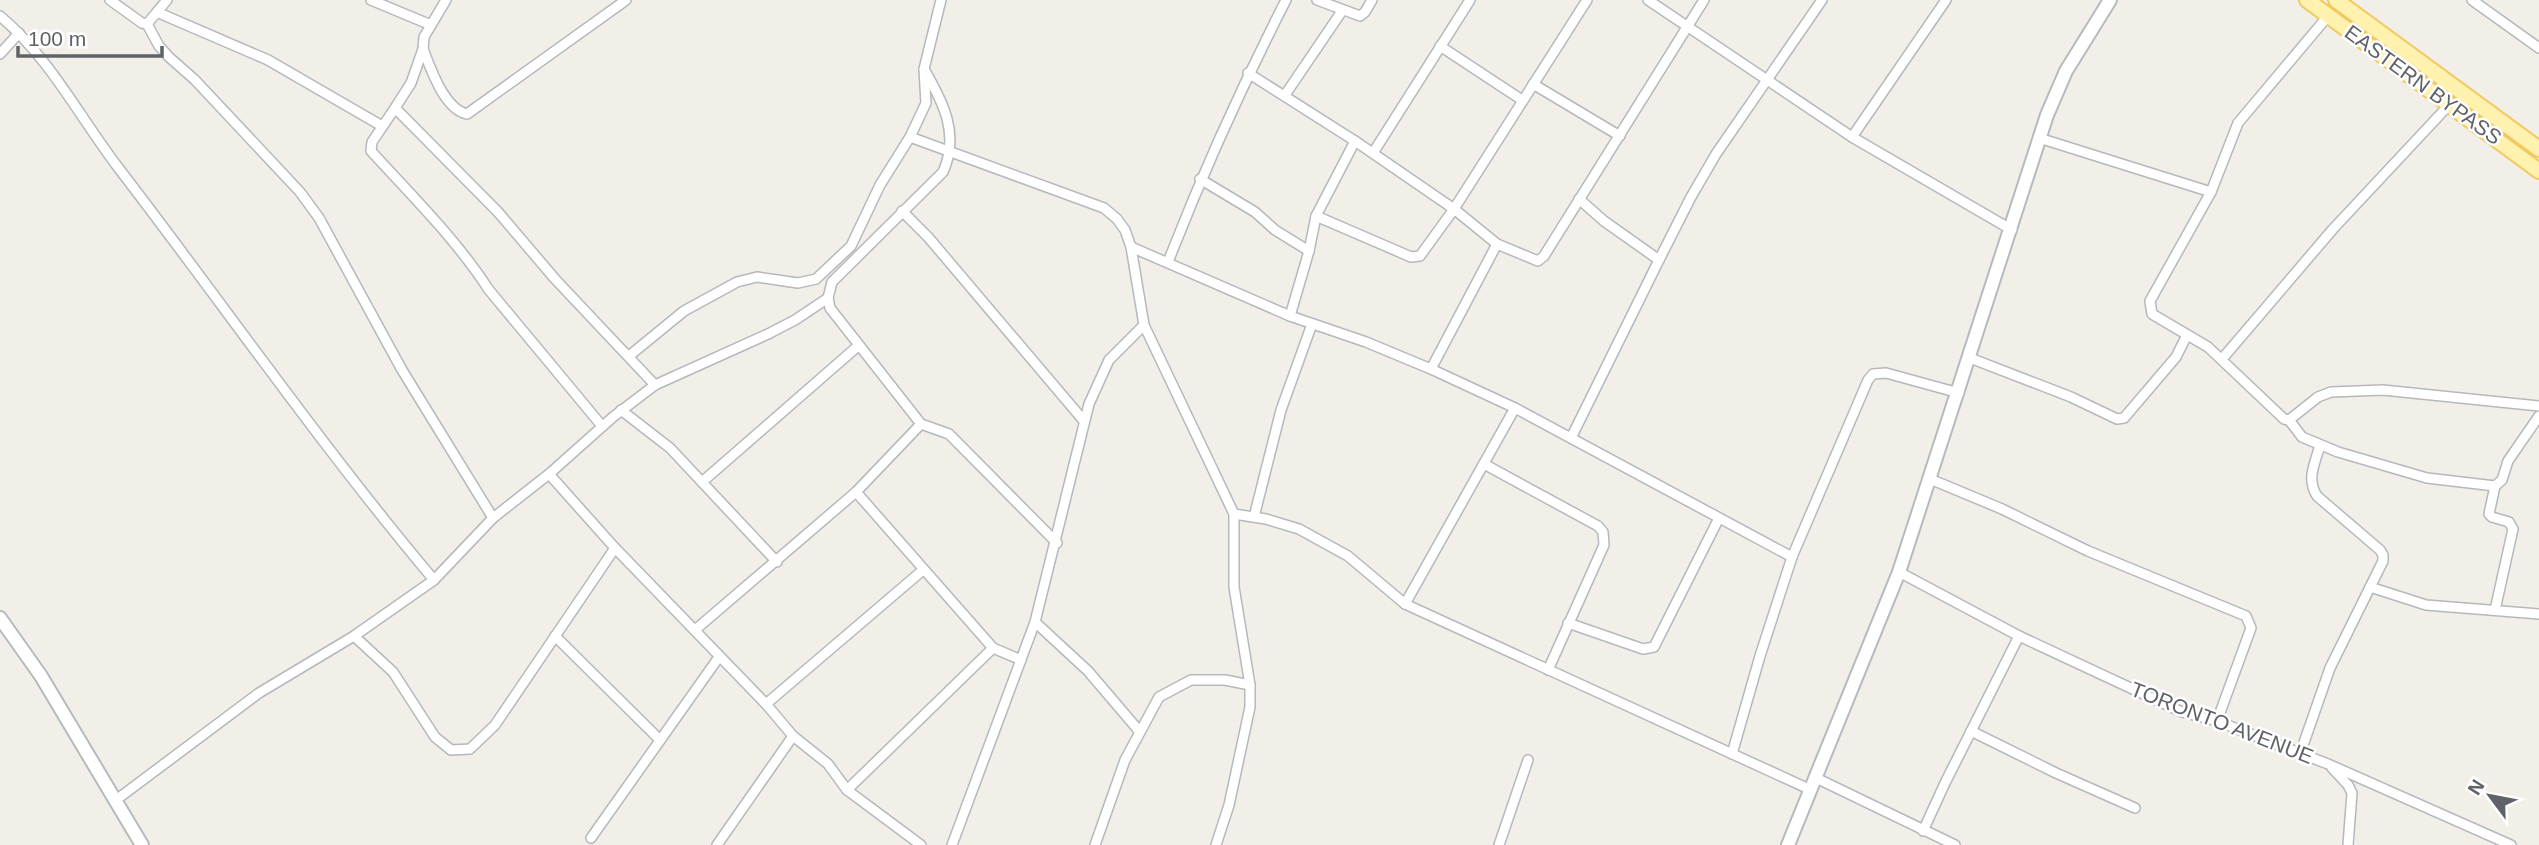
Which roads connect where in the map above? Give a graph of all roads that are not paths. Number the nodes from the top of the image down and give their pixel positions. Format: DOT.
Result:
graph roads {
  1 [pos="110,0"];
  2 [pos="167,0"];
  3 [pos="371,0"];
  4 [pos="446,0"];
  5 [pos="626,0"];
  6 [pos="941,0"];
  7 [pos="1286,0"];
  8 [pos="1317,0"];
  9 [pos="1372,0"];
  10 [pos="1470,0"];
  11 [pos="1587,0"];
  12 [pos="1648,0"];
  13 [pos="1704,0"];
  14 [pos="1822,0"];
  15 [pos="1947,0"];
  16 [pos="2307,0"];
  17 [pos="2336,0"];
  18 [pos="2472,0"];
  19 [pos="2107,1"];
  20 [pos="1342,10"];
  21 [pos="159,13"];
  22 [pos="0,16"];
  23 [pos="2328,16"];
  24 [pos="148,24"];
  25 [pos="431,25"];
  26 [pos="1688,26"];
  27 [pos="19,33"];
  28 [pos="2538,44"];
  29 [pos="1440,46"];
  30 [pos="423,49"];
  31 [pos="0,54"];
  32 [pos="924,69"];
  33 [pos="1248,73"];
  34 [pos="1766,79"];
  35 [pos="1533,84"];
  36 [pos="1286,96"];
  37 [pos="1522,100"];
  38 [pos="2449,105"];
  39 [pos="396,108"];
  40 [pos="382,126"];
  41 [pos="1620,136"];
  42 [pos="910,137"];
  43 [pos="1852,137"];
  44 [pos="2039,138"];
  45 [pos="1355,141"];
  46 [pos="2539,149"];
  47 [pos="951,153"];
  48 [pos="1373,153"];
  49 [pos="2539,171"];
  50 [pos="1200,179"];
  51 [pos="2211,192"];
  52 [pos="1579,199"];
  53 [pos="1454,209"];
  54 [pos="902,211"];
  55 [pos="1316,216"];
  56 [pos="2012,230"];
  57 [pos="1497,244"];
  58 [pos="1131,247"];
  59 [pos="1309,251"];
  60 [pos="1659,260"];
  61 [pos="1168,262"];
  62 [pos="828,298"];
  63 [pos="1290,316"];
  64 [pos="1312,324"];
  65 [pos="1143,325"];
  66 [pos="2187,335"];
  67 [pos="858,346"];
  68 [pos="629,356"];
  69 [pos="1970,358"];
  70 [pos="2222,359"];
  71 [pos="1431,369"];
  72 [pos="655,384"];
  73 [pos="1959,393"];
  74 [pos="2539,407"];
  75 [pos="1515,408"];
  76 [pos="621,410"];
  77 [pos="2539,416"];
  78 [pos="2289,420"];
  79 [pos="1084,421"];
  80 [pos="921,424"];
  81 [pos="602,426"];
  82 [pos="1571,438"];
  83 [pos="2320,445"];
  84 [pos="1484,464"];
  85 [pos="549,474"];
  86 [pos="1930,479"];
  87 [pos="702,482"];
  88 [pos="2495,486"];
  89 [pos="856,492"];
  90 [pos="1234,514"];
  91 [pos="1254,517"];
  92 [pos="493,518"];
  93 [pos="1719,518"];
  94 [pos="1056,543"];
  95 [pos="615,548"];
  96 [pos="1792,557"];
  97 [pos="776,562"];
  98 [pos="923,570"];
  99 [pos="1899,572"];
  100 [pos="434,580"];
  101 [pos="2370,587"];
  102 [pos="1405,604"];
  103 [pos="2495,610"];
  104 [pos="2539,614"];
  105 [pos="0,618"];
  106 [pos="1035,622"];
  107 [pos="1568,623"];
  108 [pos="695,630"];
  109 [pos="2019,635"];
  110 [pos="354,636"];
  111 [pos="555,636"];
  112 [pos="993,648"];
  113 [pos="719,657"];
  114 [pos="1021,660"];
  115 [pos="1548,670"];
  116 [pos="1250,685"];
  117 [pos="766,704"];
  118 [pos="2217,721"];
  119 [pos="1971,731"];
  120 [pos="1140,732"];
  121 [pos="793,736"];
  122 [pos="660,740"];
  123 [pos="1732,754"];
  124 [pos="2300,754"];
  125 [pos="1528,760"];
  126 [pos="2328,764"];
  127 [pos="1811,783"];
  128 [pos="847,790"];
  129 [pos="116,800"];
  130 [pos="2135,808"];
  131 [pos="1923,831"];
  132 [pos="591,838"];
  133 [pos="142,845"];
  134 [pos="717,845"];
  135 [pos="921,845"];
  136 [pos="952,845"];
  137 [pos="1095,845"];
  138 [pos="1216,845"];
  139 [pos="1499,845"];
  140 [pos="1788,845"];
  141 [pos="1955,845"];
  142 [pos="2348,845"];
  143 [pos="2511,845"];
  1 -- 24 [label="street"];
  2 -- 21 [label="street"];
  3 -- 25 [label="street"];
  4 -- 25 [label="street"];
  5 -- 30 [label="street"];
  6 -- 32 [label="street"];
  7 -- 33 [label="street"];
  8 -- 20 [label="street"];
  9 -- 20 [label="street"];
  10 -- 29 [label="street"];
  11 -- 35 [label="street"];
  12 -- 26 [label="street"];
  13 -- 26 [label="street"];
  14 -- 34 [label="street"];
  15 -- 43 [label="street"];
  16 -- 23 [label="main road, EASTERN BYPASS"];
  17 -- 46 [label="main road, EASTERN BYPASS"];
  18 -- 28 [label="street"];
  19 -- 44 [label="street"];
  20 -- 36 [label="street"];
  21 -- 24 [label="street"];
  21 -- 40 [label="street"];
  22 -- 27 [label="street"];
  23 -- 38 [label="main road, EASTERN BYPASS"];
  23 -- 51 [label="street"];
  24 -- 92 [label="street"];
  25 -- 30 [label="street"];
  26 -- 34 [label="street"];
  26 -- 41 [label="street"];
  27 -- 31 [label="street"];
  27 -- 100 [label="street"];
  29 -- 37 [label="street"];
  29 -- 48 [label="street"];
  30 -- 39 [label="street"];
  32 -- 42 [label="street"];
  32 -- 47 [label="street"];
  33 -- 36 [label="street"];
  33 -- 50 [label="street"];
  34 -- 43 [label="street"];
  34 -- 60 [label="street"];
  35 -- 37 [label="street"];
  35 -- 41 [label="street"];
  36 -- 45 [label="street"];
  37 -- 53 [label="street"];
  38 -- 49 [label="main road, EASTERN BYPASS"];
  38 -- 70 [label="street"];
  39 -- 40 [label="street"];
  39 -- 68 [label="street"];
  40 -- 81 [label="street"];
  41 -- 52 [label="street"];
  42 -- 47 [label="street"];
  42 -- 68 [label="street"];
  43 -- 56 [label="street"];
  44 -- 51 [label="street"];
  44 -- 56 [label="street"];
  45 -- 48 [label="street"];
  45 -- 55 [label="street"];
  47 -- 54 [label="street"];
  47 -- 58 [label="street"];
  48 -- 53 [label="street"];
  50 -- 59 [label="street"];
  50 -- 61 [label="street"];
  51 -- 66 [label="street"];
  52 -- 57 [label="street"];
  52 -- 60 [label="street"];
  53 -- 55 [label="street"];
  53 -- 57 [label="street"];
  54 -- 62 [label="street"];
  54 -- 79 [label="street"];
  55 -- 59 [label="street"];
  56 -- 69 [label="street"];
  57 -- 71 [label="street"];
  58 -- 61 [label="street"];
  58 -- 65 [label="street"];
  59 -- 63 [label="street"];
  60 -- 82 [label="street"];
  61 -- 63 [label="street"];
  62 -- 67 [label="street"];
  62 -- 72 [label="street"];
  63 -- 64 [label="street"];
  64 -- 71 [label="street"];
  64 -- 91 [label="street"];
  65 -- 79 [label="street"];
  65 -- 90 [label="street"];
  66 -- 69 [label="street"];
  66 -- 70 [label="street"];
  67 -- 80 [label="street"];
  67 -- 87 [label="street"];
  68 -- 72 [label="street"];
  69 -- 73 [label="street"];
  70 -- 78 [label="street"];
  71 -- 75 [label="street"];
  72 -- 76 [label="street"];
  73 -- 86 [label="street"];
  73 -- 96 [label="street"];
  74 -- 78 [label="street"];
  75 -- 82 [label="street"];
  75 -- 84 [label="street"];
  76 -- 81 [label="street"];
  76 -- 87 [label="street"];
  77 -- 88 [label="street"];
  78 -- 83 [label="street"];
  79 -- 94 [label="street"];
  80 -- 89 [label="street"];
  80 -- 94 [label="street"];
  81 -- 85 [label="street"];
  82 -- 93 [label="street"];
  83 -- 88 [label="street"];
  83 -- 101 [label="street"];
  84 -- 102 [label="street"];
  84 -- 107 [label="street"];
  85 -- 92 [label="street"];
  85 -- 95 [label="street"];
  86 -- 99 [label="street"];
  86 -- 118 [label="street"];
  87 -- 97 [label="street"];
  88 -- 103 [label="street"];
  89 -- 97 [label="street"];
  89 -- 98 [label="street"];
  90 -- 91 [label="street"];
  90 -- 116 [label="street"];
  91 -- 102 [label="street"];
  92 -- 100 [label="street"];
  93 -- 96 [label="street"];
  93 -- 107 [label="street"];
  94 -- 106 [label="street"];
  95 -- 108 [label="street"];
  95 -- 111 [label="street"];
  96 -- 123 [label="street"];
  97 -- 108 [label="street"];
  98 -- 112 [label="street"];
  98 -- 117 [label="street"];
  99 -- 109 [label="street, TORONTO AVENUE"];
  99 -- 127 [label="street"];
  100 -- 110 [label="street"];
  101 -- 103 [label="street"];
  101 -- 124 [label="street"];
  102 -- 115 [label="street"];
  103 -- 104 [label="street"];
  105 -- 129 [label="street"];
  106 -- 114 [label="street"];
  106 -- 120 [label="street"];
  107 -- 115 [label="street"];
  108 -- 113 [label="street"];
  109 -- 118 [label="street, TORONTO AVENUE"];
  109 -- 119 [label="street"];
  110 -- 111 [label="street"];
  110 -- 129 [label="street"];
  111 -- 122 [label="street"];
  112 -- 114 [label="street"];
  112 -- 128 [label="street"];
  113 -- 117 [label="street"];
  113 -- 122 [label="street"];
  114 -- 136 [label="street"];
  115 -- 123 [label="street"];
  116 -- 120 [label="street"];
  116 -- 138 [label="street"];
  117 -- 121 [label="street"];
  118 -- 124 [label="street, TORONTO AVENUE"];
  119 -- 130 [label="street"];
  119 -- 131 [label="street"];
  120 -- 137 [label="street"];
  121 -- 128 [label="street"];
  121 -- 134 [label="street"];
  122 -- 132 [label="street"];
  123 -- 127 [label="street"];
  124 -- 126 [label="street, TORONTO AVENUE"];
  125 -- 139 [label="street"];
  126 -- 142 [label="street"];
  126 -- 143 [label="street, TORONTO AVENUE"];
  127 -- 131 [label="street"];
  127 -- 140 [label="street"];
  128 -- 135 [label="street"];
  129 -- 133 [label="street"];
  131 -- 141 [label="street"];
}
